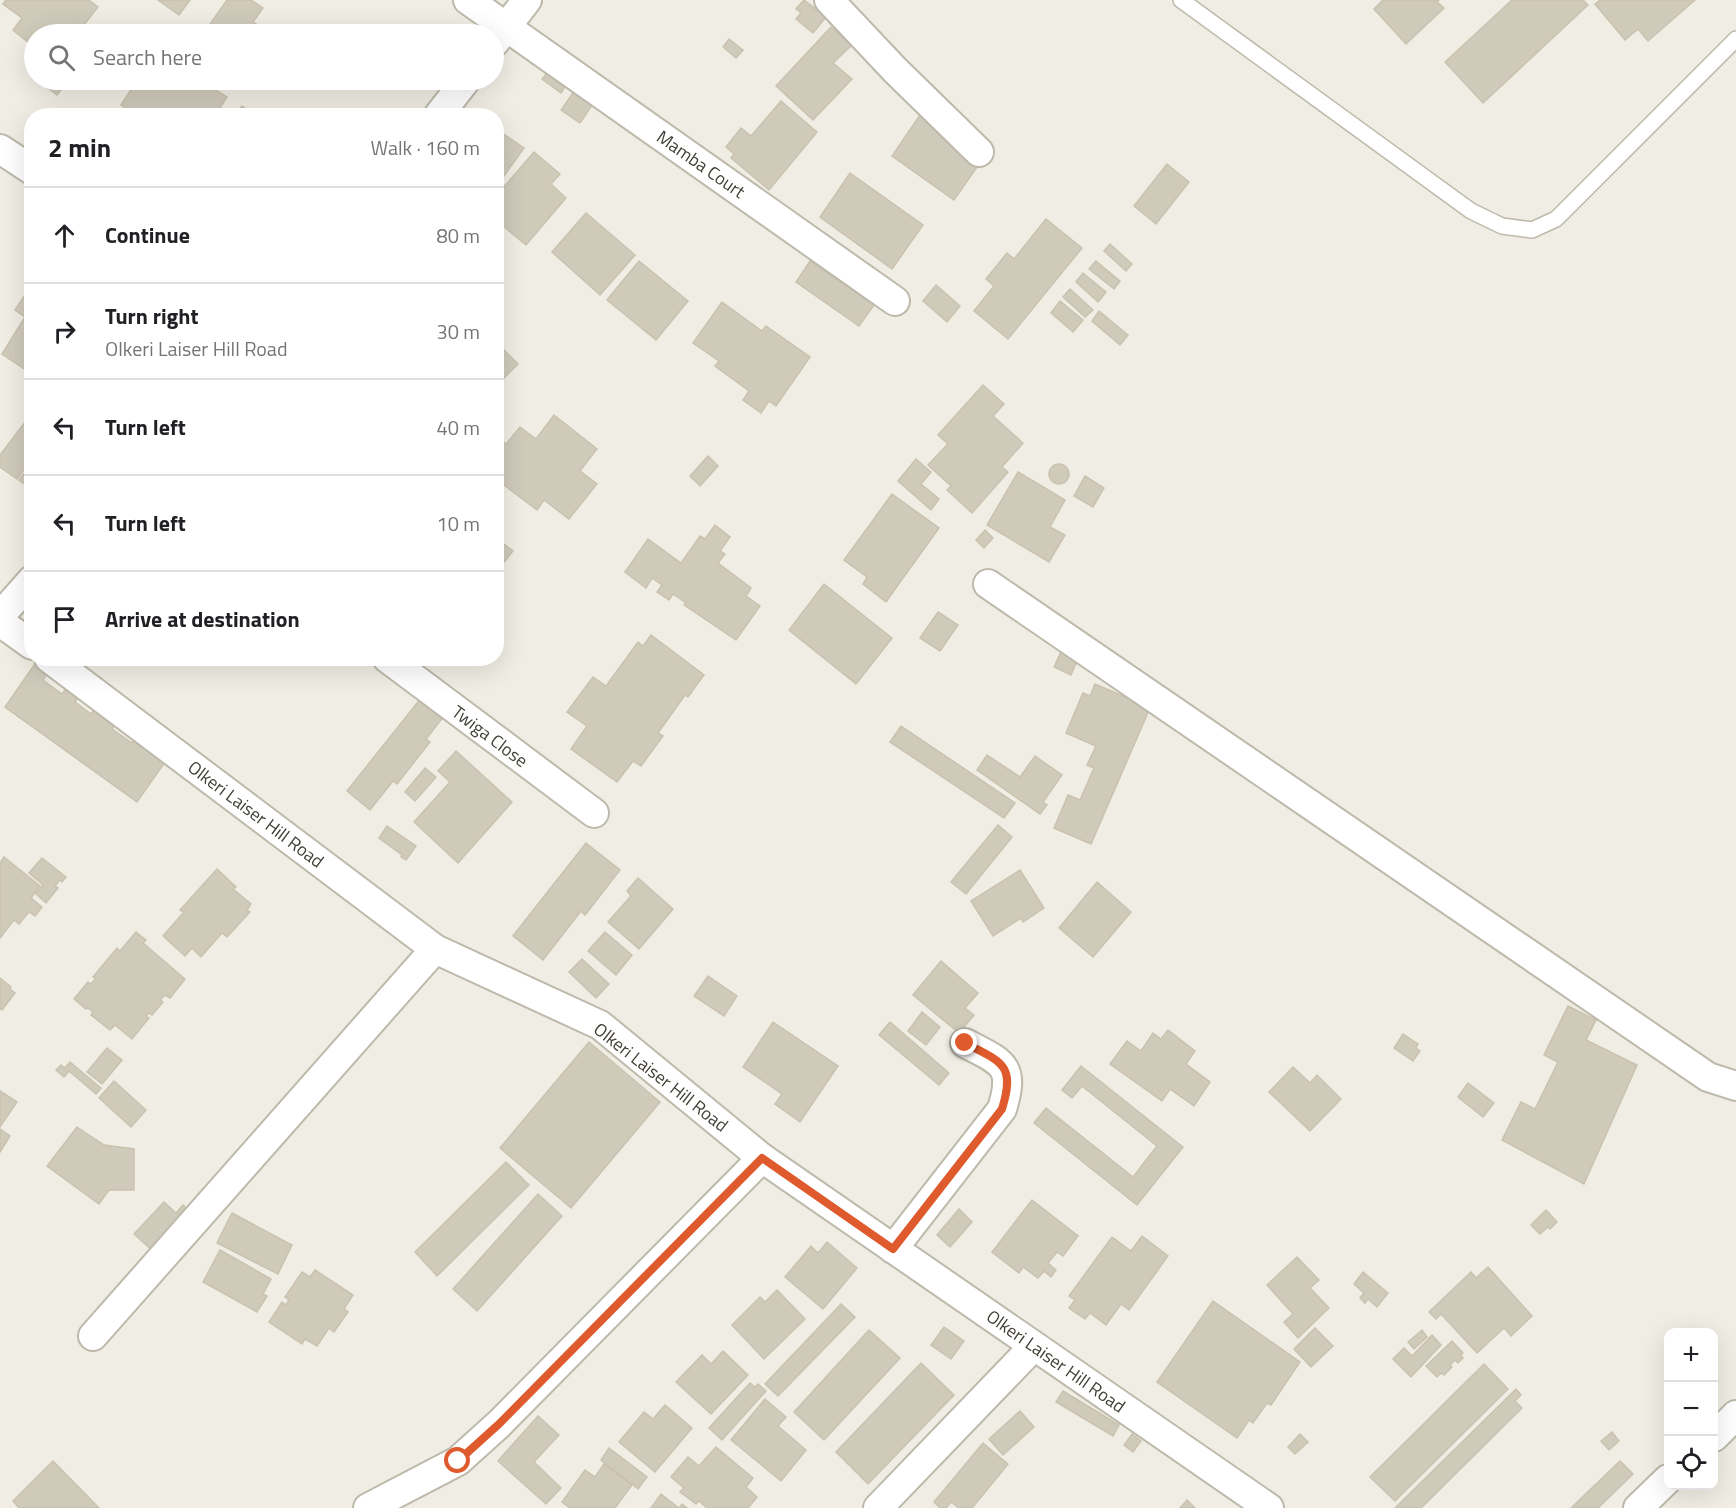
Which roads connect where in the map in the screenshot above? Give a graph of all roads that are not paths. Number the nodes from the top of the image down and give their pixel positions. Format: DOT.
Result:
graph roads {
  1 [pos="468,0"];
  2 [pos="527,0"];
  3 [pos="829,0"];
  4 [pos="1181,0"];
  5 [pos="491,24"];
  6 [pos="504,29"];
  7 [pos="504,37"];
  8 [pos="1736,39"];
  9 [pos="458,90"];
  10 [pos="444,108"];
  11 [pos="0,149"];
  12 [pos="979,152"];
  13 [pos="24,165"];
  14 [pos="895,302"];
  15 [pos="988,584"];
  16 [pos="24,589"];
  17 [pos="0,616"];
  18 [pos="0,622"];
  19 [pos="24,639"];
  20 [pos="60,666"];
  21 [pos="398,666"];
  22 [pos="594,813"];
  23 [pos="435,949"];
  24 [pos="965,1043"];
  25 [pos="1736,1086"];
  26 [pos="762,1158"];
  27 [pos="893,1249"];
  28 [pos="93,1335"];
  29 [pos="1034,1346"];
  30 [pos="1736,1415"];
  31 [pos="1714,1436"];
  32 [pos="1664,1483"];
  33 [pos="368,1508"];
  34 [pos="878,1508"];
  35 [pos="1269,1508"];
  36 [pos="1638,1508"];
  1 -- 5 [label="street, Mamba Court"];
  2 -- 6 [label="street"];
  3 -- 12 [label="street"];
  4 -- 8 [label="lane"];
  7 -- 14 [label="street, Mamba Court"];
  9 -- 10 [label="street"];
  11 -- 13 [label="street"];
  15 -- 25 [label="street"];
  16 -- 17 [label="street"];
  18 -- 19 [label="street"];
  20 -- 23 [label="street, Olkeri Laiser Hill Road"];
  21 -- 22 [label="street, Twiga Close"];
  23 -- 26 [label="street, Olkeri Laiser Hill Road"];
  23 -- 28 [label="street"];
  24 -- 27 [label="street"];
  26 -- 27 [label="street, Olkeri Laiser Hill Road"];
  26 -- 33 [label="street"];
  27 -- 29 [label="street, Olkeri Laiser Hill Road"];
  29 -- 34 [label="street"];
  29 -- 35 [label="street, Olkeri Laiser Hill Road"];
  30 -- 31 [label="street"];
  32 -- 36 [label="street"];
}
